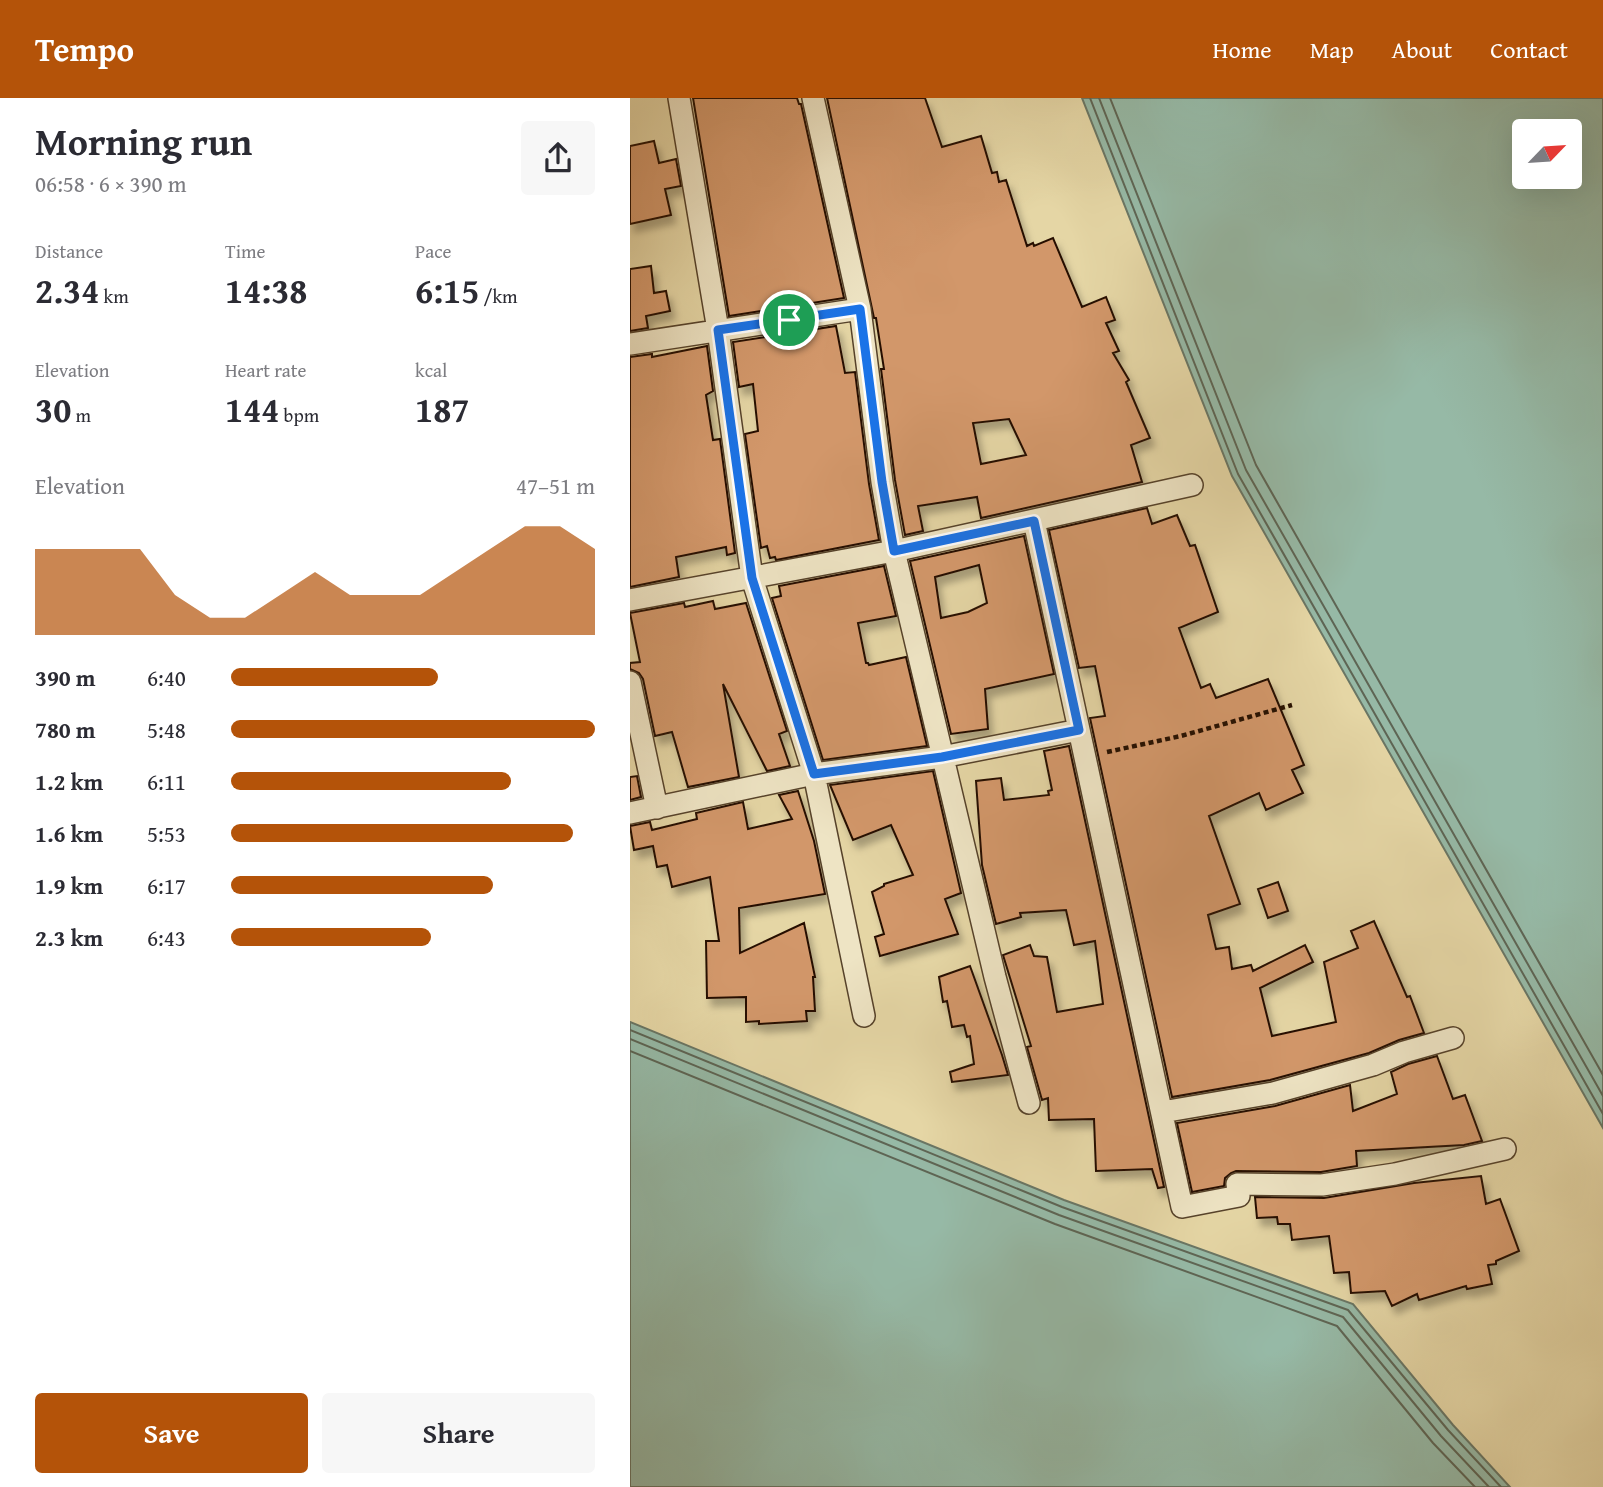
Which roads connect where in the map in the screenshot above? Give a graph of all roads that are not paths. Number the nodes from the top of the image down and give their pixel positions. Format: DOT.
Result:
graph roads {
  1 [pos="679,98"];
  2 [pos="813,98"];
  3 [pos="860,309"];
  4 [pos="718,330"];
  5 [pos="630,344"];
  6 [pos="1192,485"];
  7 [pos="1034,521"];
  8 [pos="894,551"];
  9 [pos="752,578"];
  10 [pos="630,600"];
  11 [pos="630,682"];
  12 [pos="1079,730"];
  13 [pos="942,757"];
  14 [pos="814,774"];
  15 [pos="657,808"];
  16 [pos="630,813"];
  17 [pos="864,1016"];
  18 [pos="1453,1038"];
  19 [pos="1029,1103"];
  20 [pos="1162,1114"];
  21 [pos="1505,1149"];
  1 -- 4 [label="street"];
  2 -- 3 [label="street"];
  3 -- 4 [label="street"];
  3 -- 8 [label="street"];
  4 -- 5 [label="street"];
  4 -- 9 [label="street"];
  6 -- 7 [label="street"];
  7 -- 8 [label="street"];
  7 -- 12 [label="street"];
  8 -- 9 [label="street"];
  8 -- 13 [label="street"];
  9 -- 10 [label="street"];
  9 -- 14 [label="street"];
  11 -- 15 [label="street"];
  12 -- 13 [label="street"];
  12 -- 20 [label="street"];
  13 -- 14 [label="street"];
  13 -- 19 [label="street"];
  14 -- 15 [label="street"];
  14 -- 17 [label="street"];
  15 -- 16 [label="street"];
  18 -- 20 [label="street"];
  20 -- 21 [label="street"];
}
